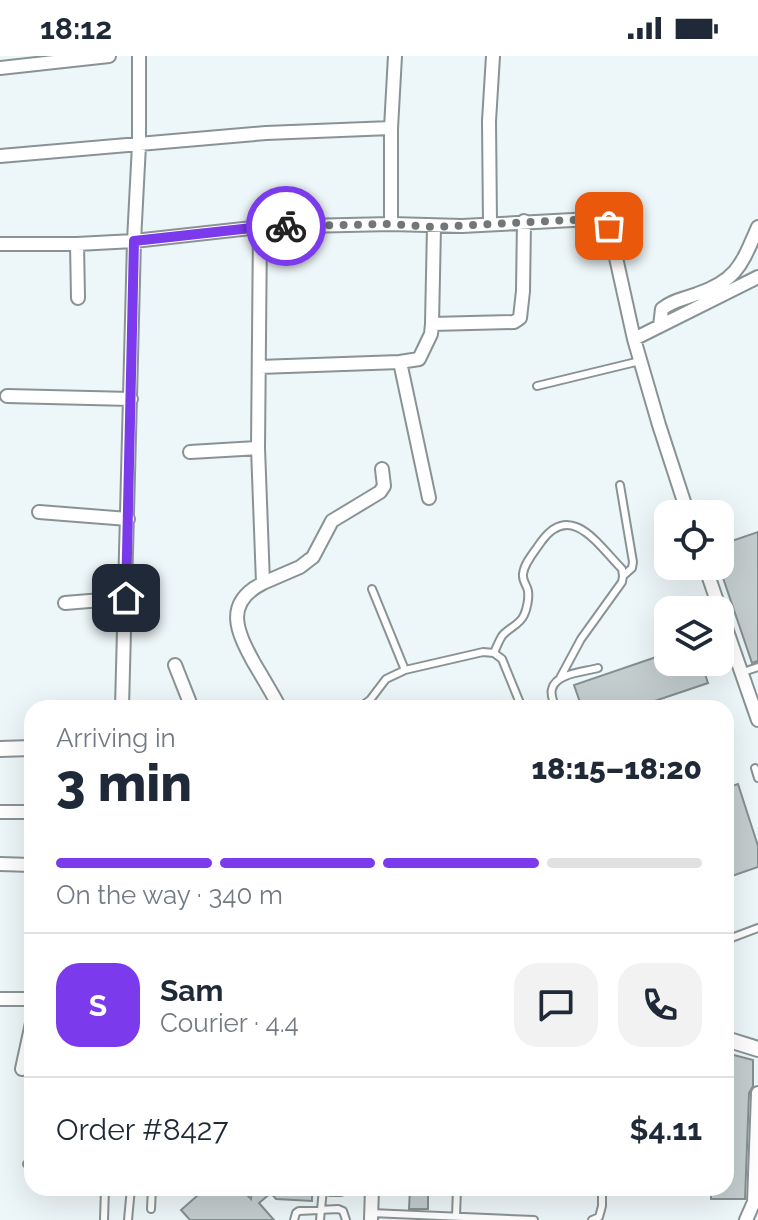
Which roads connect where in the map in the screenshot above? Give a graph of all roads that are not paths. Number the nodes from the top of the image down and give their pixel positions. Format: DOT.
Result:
graph roads {
  1 [pos="109,56"];
  2 [pos="139,56"];
  3 [pos="395,56"];
  4 [pos="493,56"];
  5 [pos="0,68"];
  6 [pos="391,128"];
  7 [pos="139,145"];
  8 [pos="0,156"];
  9 [pos="524,221"];
  10 [pos="490,223"];
  11 [pos="391,224"];
  12 [pos="260,227"];
  13 [pos="434,227"];
  14 [pos="758,227"];
  15 [pos="134,241"];
  16 [pos="0,244"];
  17 [pos="77,244"];
  18 [pos="758,277"];
  19 [pos="78,298"];
  20 [pos="432,324"];
  21 [pos="660,326"];
  22 [pos="634,339"];
  23 [pos="640,361"];
  24 [pos="400,362"];
  25 [pos="259,367"];
  26 [pos="537,386"];
  27 [pos="7,396"];
  28 [pos="131,399"];
  29 [pos="258,448"];
  30 [pos="190,452"];
  31 [pos="382,469"];
  32 [pos="620,485"];
  33 [pos="429,498"];
  34 [pos="684,500"];
  35 [pos="39,512"];
  36 [pos="128,519"];
  37 [pos="623,576"];
  38 [pos="263,583"];
  39 [pos="372,589"];
  40 [pos="126,598"];
  41 [pos="65,603"];
  42 [pos="494,653"];
  43 [pos="734,654"];
  44 [pos="175,665"];
  45 [pos="758,667"];
  46 [pos="598,668"];
  47 [pos="405,670"];
  48 [pos="740,673"];
  49 [pos="560,678"];
  50 [pos="122,700"];
  51 [pos="189,700"];
  52 [pos="275,700"];
  53 [pos="370,700"];
  54 [pos="519,700"];
  55 [pos="553,700"];
  56 [pos="758,719"];
  57 [pos="24,748"];
  58 [pos="0,749"];
  59 [pos="755,768"];
  60 [pos="758,778"];
  61 [pos="0,812"];
  62 [pos="24,812"];
  63 [pos="0,864"];
  64 [pos="24,865"];
  65 [pos="758,928"];
  66 [pos="734,937"];
  67 [pos="0,999"];
  68 [pos="24,999"];
  69 [pos="734,1042"];
  70 [pos="758,1049"];
  71 [pos="24,1060"];
  72 [pos="22,1069"];
  73 [pos="758,1093"];
  74 [pos="105,1196"];
  75 [pos="130,1196"];
  76 [pos="152,1196"];
  77 [pos="322,1196"];
  78 [pos="372,1196"];
  79 [pos="457,1196"];
  80 [pos="602,1196"];
  81 [pos="151,1209"];
  82 [pos="321,1210"];
  83 [pos="371,1216"];
  84 [pos="456,1216"];
  85 [pos="104,1220"];
  86 [pos="128,1220"];
  87 [pos="294,1220"];
  88 [pos="320,1220"];
  89 [pos="346,1220"];
  90 [pos="534,1220"];
  91 [pos="592,1220"];
  92 [pos="746,1220"];
  1 -- 5 [label="street"];
  2 -- 7 [label="street"];
  3 -- 6 [label="street"];
  4 -- 10 [label="street"];
  6 -- 7 [label="street"];
  6 -- 11 [label="street"];
  7 -- 8 [label="street"];
  7 -- 15 [label="street"];
  9 -- 10 [label="street"];
  9 -- 20 [label="street"];
  9 -- 22 [label="street"];
  10 -- 13 [label="street"];
  11 -- 12 [label="street"];
  11 -- 13 [label="street"];
  12 -- 15 [label="street"];
  12 -- 25 [label="street"];
  13 -- 20 [label="street"];
  14 -- 21 [label="street"];
  15 -- 17 [label="street"];
  15 -- 28 [label="street"];
  16 -- 17 [label="street"];
  17 -- 19 [label="street"];
  18 -- 21 [label="street"];
  20 -- 24 [label="street"];
  21 -- 22 [label="street"];
  22 -- 23 [label="street"];
  23 -- 26 [label="lane"];
  23 -- 34 [label="street"];
  24 -- 25 [label="street"];
  24 -- 33 [label="street"];
  25 -- 29 [label="street"];
  27 -- 28 [label="street"];
  28 -- 36 [label="street"];
  29 -- 30 [label="street"];
  29 -- 38 [label="street"];
  31 -- 38 [label="street"];
  32 -- 37 [label="lane"];
  35 -- 36 [label="street"];
  36 -- 40 [label="street"];
  37 -- 42 [label="lane"];
  37 -- 49 [label="lane"];
  38 -- 52 [label="street"];
  39 -- 47 [label="lane"];
  40 -- 41 [label="street"];
  40 -- 50 [label="street"];
  42 -- 47 [label="lane"];
  42 -- 54 [label="lane"];
  43 -- 48 [label="street"];
  44 -- 51 [label="street"];
  45 -- 48 [label="lane"];
  46 -- 49 [label="lane"];
  47 -- 53 [label="lane"];
  48 -- 56 [label="street"];
  49 -- 55 [label="lane"];
  57 -- 58 [label="street"];
  59 -- 60 [label="lane"];
  61 -- 62 [label="street"];
  63 -- 64 [label="street"];
  65 -- 66 [label="lane"];
  67 -- 68 [label="street"];
  69 -- 70 [label="street"];
  71 -- 72 [label="street"];
  73 -- 92 [label="street"];
  74 -- 85 [label="lane"];
  75 -- 86 [label="lane"];
  76 -- 81 [label="lane"];
  77 -- 82 [label="lane"];
  78 -- 83 [label="street"];
  79 -- 84 [label="lane"];
  80 -- 91 [label="lane"];
  82 -- 87 [label="lane"];
  82 -- 88 [label="lane"];
  82 -- 89 [label="lane"];
  83 -- 84 [label="lane"];
  84 -- 90 [label="lane"];
}
